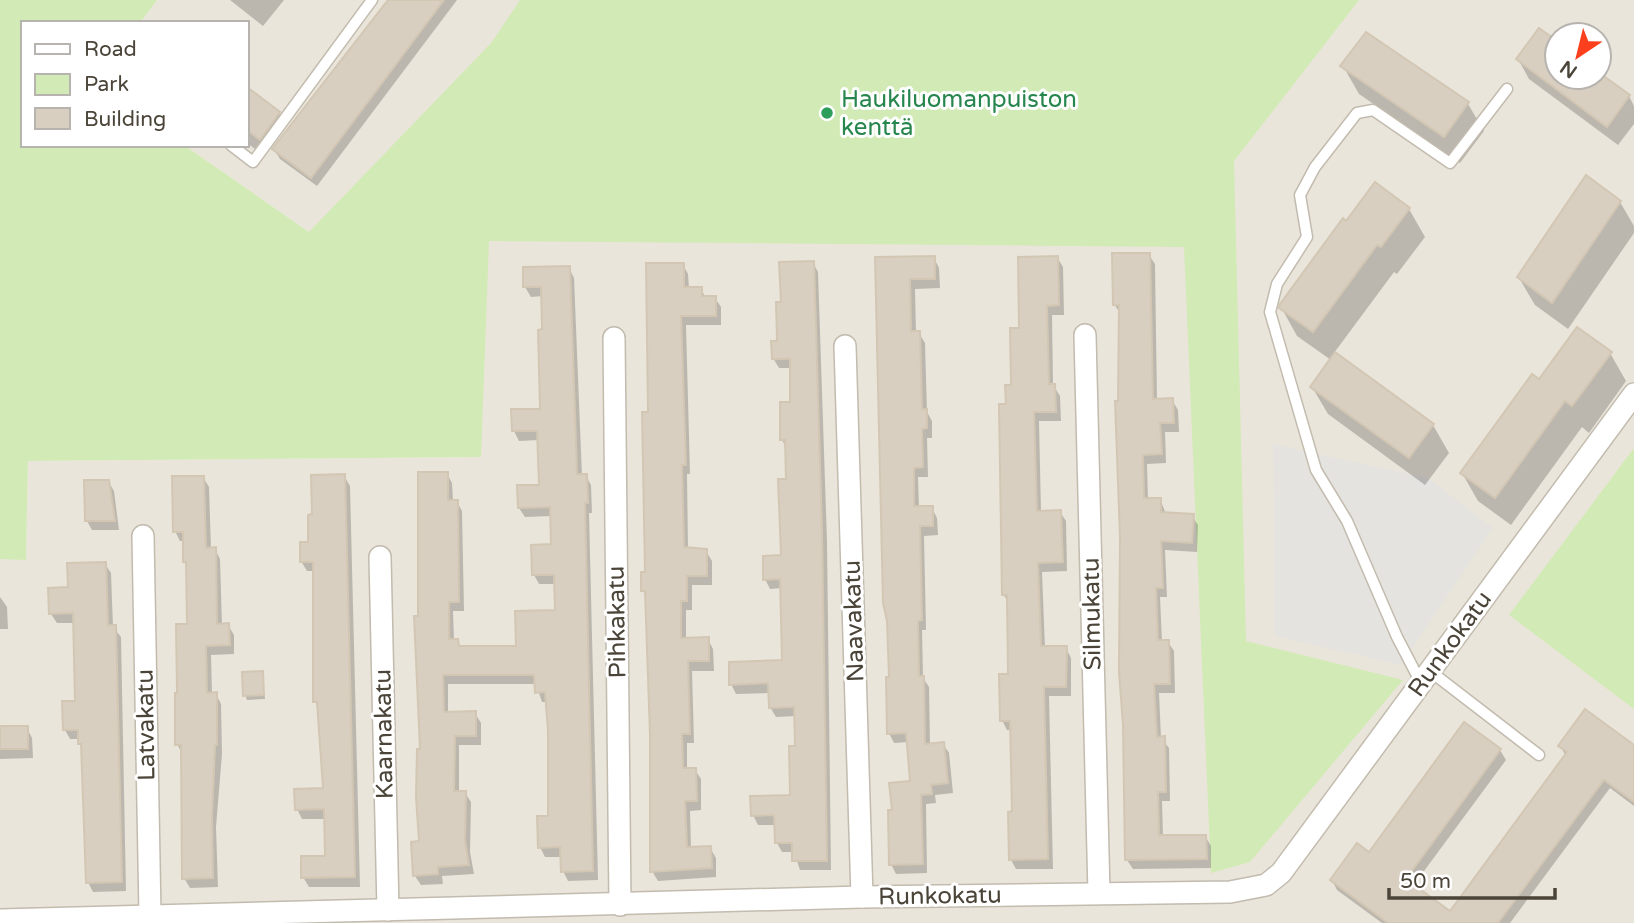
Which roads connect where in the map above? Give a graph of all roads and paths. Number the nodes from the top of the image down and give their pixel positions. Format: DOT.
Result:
graph roads {
  1 [pos="372,0"];
  2 [pos="1507,89"];
  3 [pos="233,147"];
  4 [pos="1085,335"];
  5 [pos="614,338"];
  6 [pos="845,346"];
  7 [pos="1634,394"];
  8 [pos="143,536"];
  9 [pos="380,557"];
  10 [pos="1426,677"];
  11 [pos="1539,755"];
  12 [pos="1099,894"];
  13 [pos="862,897"];
  14 [pos="620,905"];
  15 [pos="388,910"];
  16 [pos="150,915"];
  17 [pos="0,920"];
  1 -- 3 [label="lane"];
  2 -- 10 [label="lane"];
  4 -- 12 [label="street, Silmukatu"];
  5 -- 14 [label="street, Pihkakatu"];
  6 -- 13 [label="street, Naavakatu"];
  7 -- 10 [label="street, Runkokatu"];
  8 -- 16 [label="street, Latvakatu"];
  9 -- 15 [label="street, Kaarnakatu"];
  10 -- 11 [label="lane"];
  10 -- 12 [label="street, Runkokatu"];
  12 -- 13 [label="street, Runkokatu"];
  13 -- 14 [label="street, Runkokatu"];
  14 -- 15 [label="street, Runkokatu"];
  15 -- 16 [label="street, Runkokatu"];
  16 -- 17 [label="street, Runkokatu"];
}
